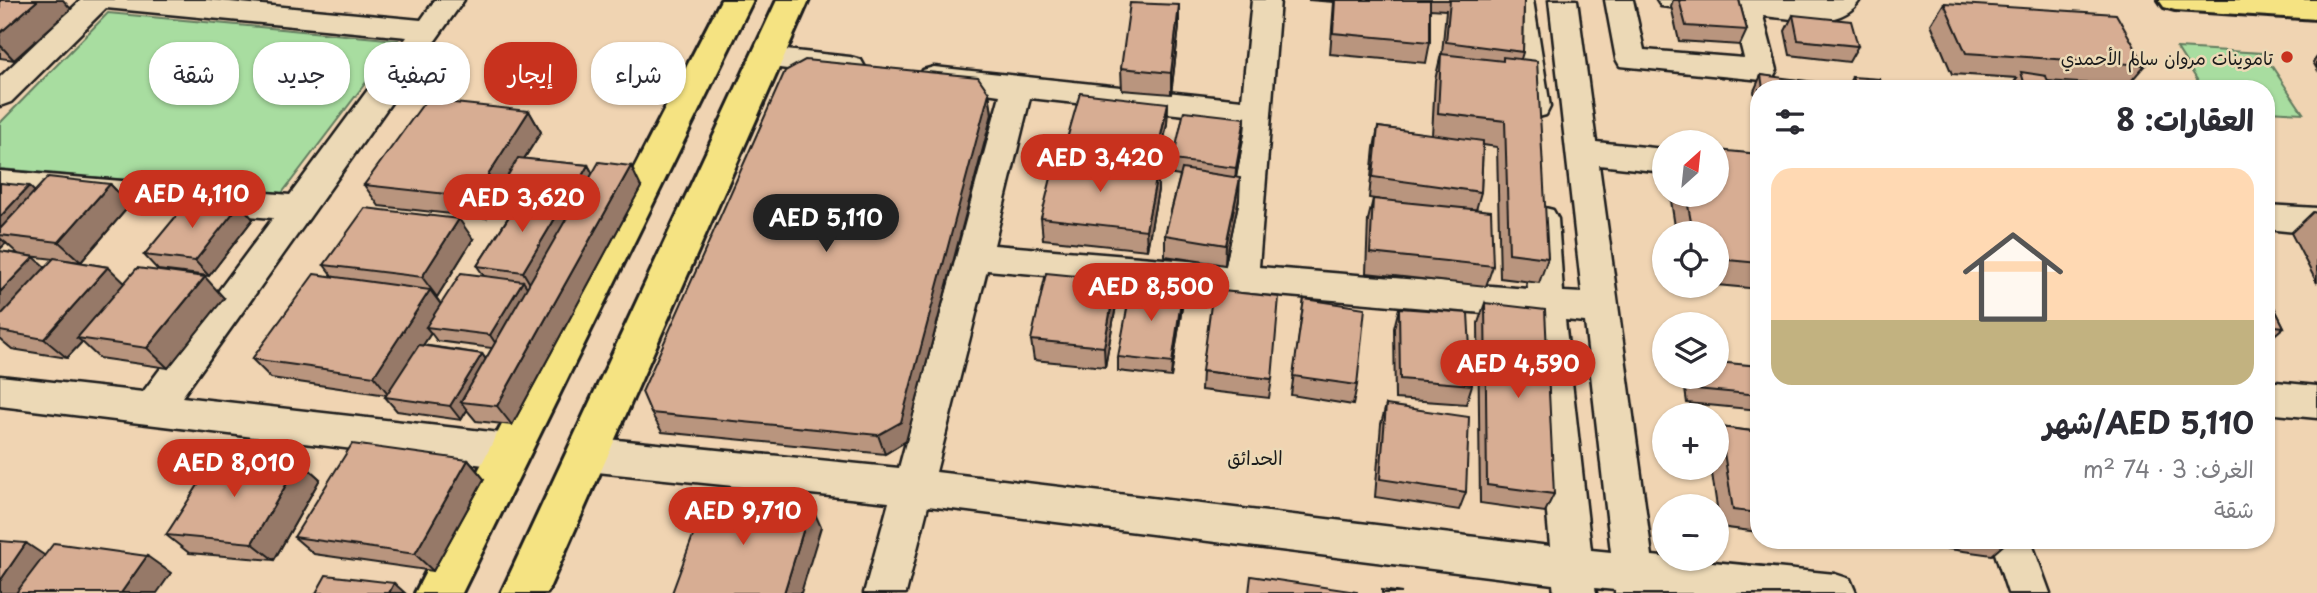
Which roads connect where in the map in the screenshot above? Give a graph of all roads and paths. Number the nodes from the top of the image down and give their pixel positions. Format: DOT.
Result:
graph roads {
  1 [pos="98,0"];
  2 [pos="109,0"];
  3 [pos="450,0"];
  4 [pos="737,0"];
  5 [pos="793,0"];
  6 [pos="1266,0"];
  7 [pos="1520,0"];
  8 [pos="1563,0"];
  9 [pos="1619,0"];
  10 [pos="1671,0"];
  11 [pos="1846,0"];
  12 [pos="2175,0"];
  13 [pos="1749,3"];
  14 [pos="2317,9"];
  15 [pos="430,30"];
  16 [pos="767,58"];
  17 [pos="1018,86"];
  18 [pos="0,95"];
  19 [pos="1534,96"];
  20 [pos="1256,112"];
  21 [pos="1577,114"];
  22 [pos="1536,138"];
  23 [pos="1581,152"];
  24 [pos="1652,159"];
  25 [pos="0,183"];
  26 [pos="1540,194"];
  27 [pos="299,208"];
  28 [pos="2275,218"];
  29 [pos="2317,221"];
  30 [pos="974,256"];
  31 [pos="1241,279"];
  32 [pos="1546,305"];
  33 [pos="1601,309"];
  34 [pos="0,391"];
  35 [pos="2275,398"];
  36 [pos="2317,402"];
  37 [pos="152,410"];
  38 [pos="509,451"];
  39 [pos="587,454"];
  40 [pos="915,487"];
  41 [pos="2014,549"];
  42 [pos="1574,580"];
  43 [pos="1635,583"];
  44 [pos="438,593"];
  45 [pos="524,593"];
  46 [pos="885,593"];
  47 [pos="1835,593"];
  48 [pos="2029,593"];
  1 -- 18 [label="street"];
  2 -- 15 [label="street"];
  3 -- 15 [label="street"];
  4 -- 38 [label="main road"];
  5 -- 16 [label="main road"];
  6 -- 20 [label="street"];
  7 -- 19 [label="street"];
  8 -- 21 [label="street"];
  9 -- 13 [label="street"];
  10 -- 13 [label="street"];
  11 -- 13 [label="street"];
  12 -- 14 [label="main road"];
  15 -- 27 [label="street"];
  16 -- 17 [label="street"];
  16 -- 39 [label="main road"];
  17 -- 20 [label="street"];
  17 -- 30 [label="street"];
  19 -- 21 [label="street"];
  19 -- 22 [label="street"];
  20 -- 31 [label="street"];
  21 -- 23 [label="street"];
  23 -- 24 [label="street"];
  23 -- 33 [label="street"];
  25 -- 27 [label="street"];
  26 -- 32 [label="street"];
  27 -- 37 [label="street"];
  28 -- 29 [label="street"];
  30 -- 31 [label="street"];
  30 -- 40 [label="street"];
  31 -- 32 [label="street"];
  32 -- 33 [label="street"];
  32 -- 42 [label="street"];
  33 -- 43 [label="street"];
  34 -- 37 [label="street"];
  35 -- 36 [label="street"];
  37 -- 38 [label="street"];
  38 -- 44 [label="main road"];
  39 -- 40 [label="street"];
  39 -- 45 [label="main road"];
  40 -- 42 [label="street"];
  40 -- 46 [label="street"];
  41 -- 48 [label="street"];
  42 -- 43 [label="street"];
  43 -- 47 [label="street"];
}
